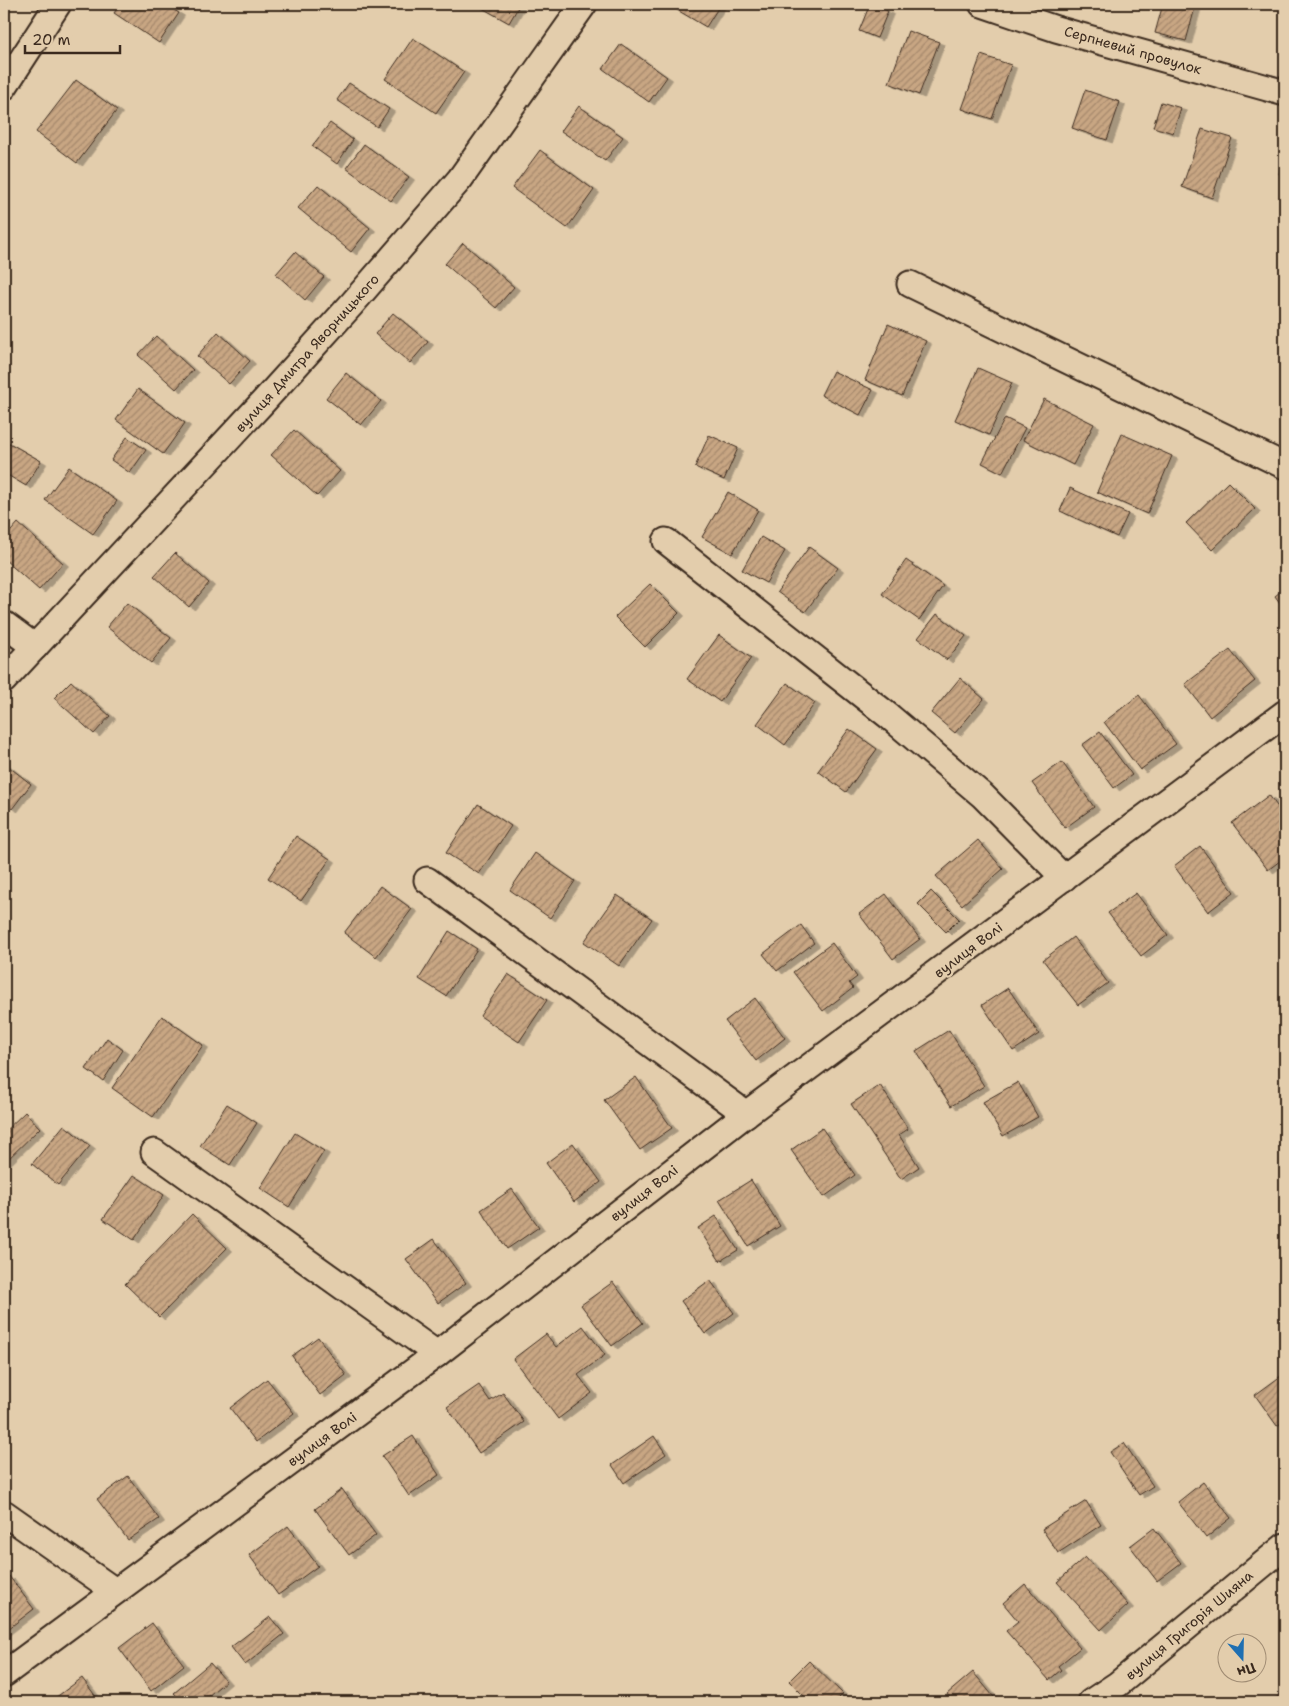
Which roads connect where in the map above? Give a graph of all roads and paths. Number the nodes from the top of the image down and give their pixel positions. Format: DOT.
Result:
graph roads {
  1 [pos="58,4"];
  2 [pos="584,4"];
  3 [pos="982,4"];
  4 [pos="4,87"];
  5 [pos="1285,93"];
  6 [pos="910,284"];
  7 [pos="1285,466"];
  8 [pos="666,542"];
  9 [pos="4,624"];
  10 [pos="34,647"];
  11 [pos="4,680"];
  12 [pos="1285,713"];
  13 [pos="1064,878"];
  14 [pos="427,880"];
  15 [pos="746,1114"];
  16 [pos="154,1152"];
  17 [pos="437,1354"];
  18 [pos="4,1513"];
  19 [pos="1285,1546"];
  20 [pos="116,1591"];
  21 [pos="4,1674"];
  22 [pos="1091,1702"];
  1 -- 4 [label="street"];
  2 -- 10 [label="street, вулиця Дмитра Яворницького"];
  3 -- 5 [label="street, Серпневий провулок"];
  6 -- 7 [label="street"];
  8 -- 13 [label="street"];
  9 -- 10 [label="street"];
  10 -- 11 [label="street, вулиця Дмитра Яворницького"];
  12 -- 13 [label="street, вулиця Волі"];
  13 -- 15 [label="street, вулиця Волі"];
  14 -- 15 [label="street"];
  15 -- 17 [label="street, вулиця Волі"];
  16 -- 17 [label="street"];
  17 -- 20 [label="street, вулиця Волі"];
  18 -- 20 [label="street"];
  19 -- 22 [label="street, вулиця Григорія Шияна"];
  20 -- 21 [label="street, вулиця Волі"];
}
